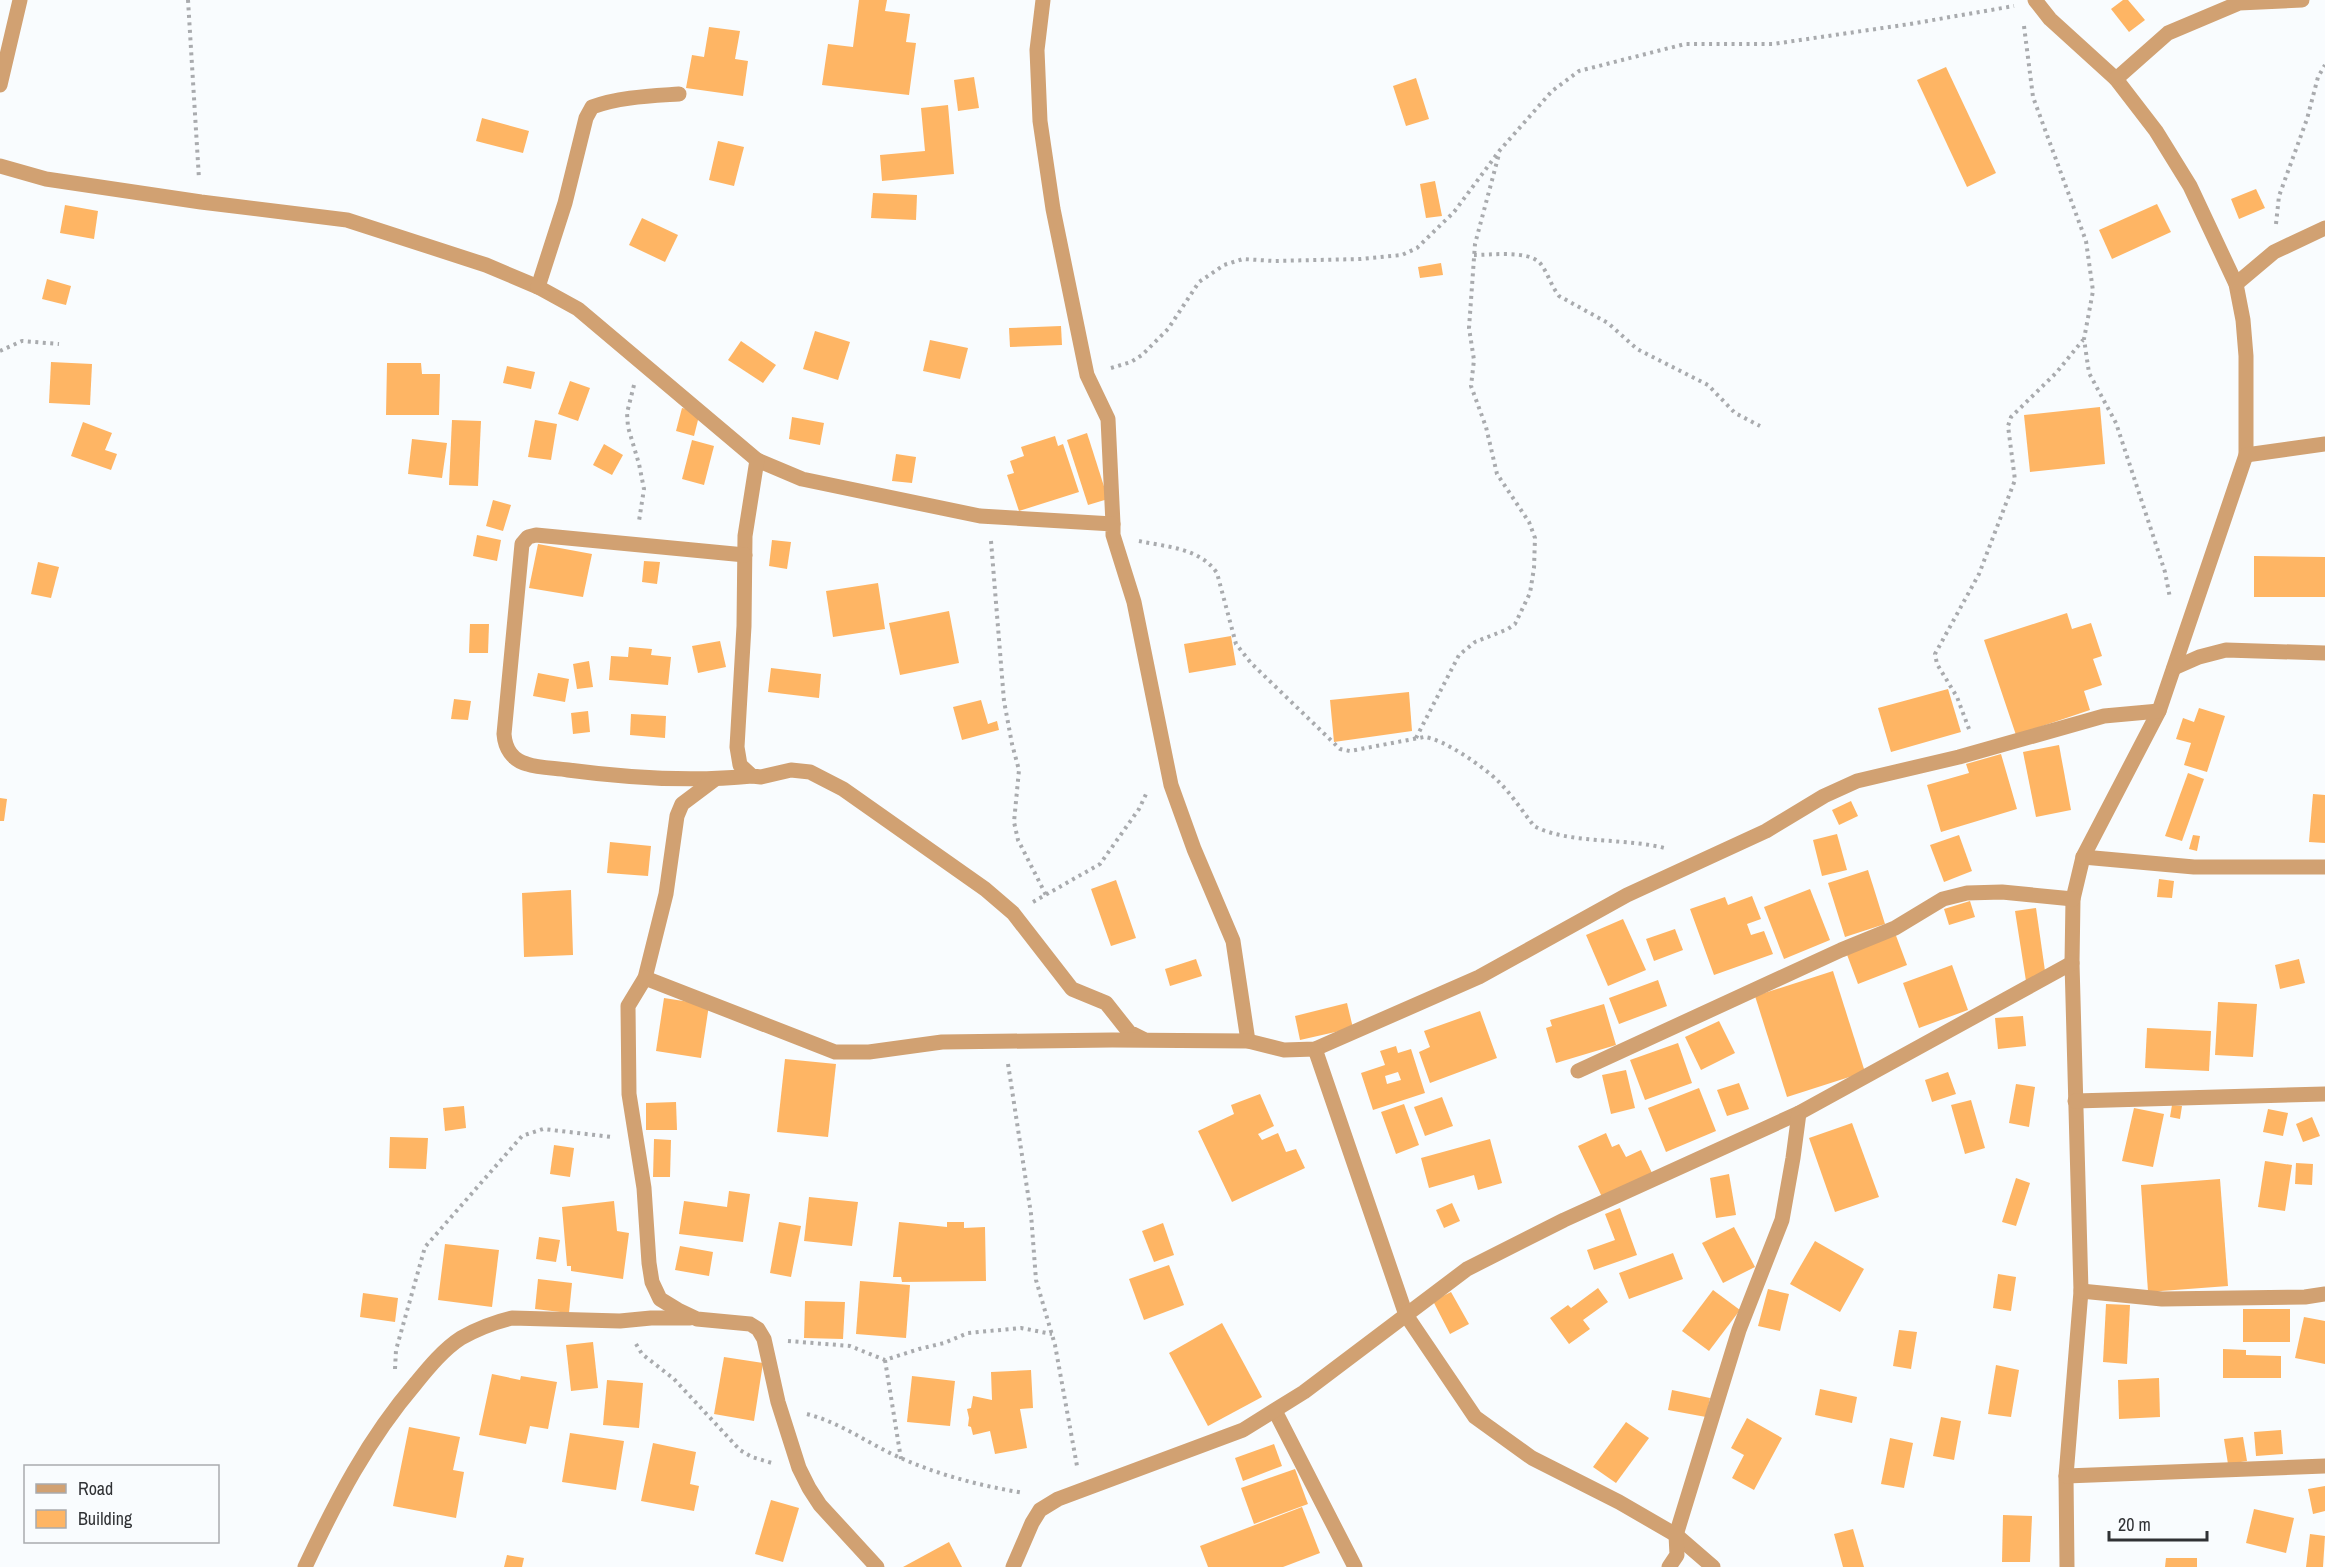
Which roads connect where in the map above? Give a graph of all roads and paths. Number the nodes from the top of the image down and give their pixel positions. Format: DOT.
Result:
graph roads {
  1 [pos="20,0"];
  2 [pos="188,0"];
  3 [pos="1043,0"];
  4 [pos="2302,0"];
  5 [pos="2030,2"];
  6 [pos="2325,65"];
  7 [pos="2116,79"];
  8 [pos="0,85"];
  9 [pos="679,94"];
  10 [pos="1500,150"];
  11 [pos="0,166"];
  12 [pos="201,202"];
  13 [pos="2325,228"];
  14 [pos="2274,252"];
  15 [pos="1474,255"];
  16 [pos="2236,284"];
  17 [pos="538,287"];
  18 [pos="2084,339"];
  19 [pos="59,344"];
  20 [pos="0,351"];
  21 [pos="641,362"];
  22 [pos="1087,375"];
  23 [pos="1760,426"];
  24 [pos="2325,444"];
  25 [pos="2246,456"];
  26 [pos="757,460"];
  27 [pos="989,517"];
  28 [pos="1113,530"];
  29 [pos="634,546"];
  30 [pos="745,555"];
  31 [pos="2172,605"];
  32 [pos="2325,653"];
  33 [pos="2174,668"];
  34 [pos="2159,711"];
  35 [pos="1416,738"];
  36 [pos="1979,752"];
  37 [pos="1164,753"];
  38 [pos="752,776"];
  39 [pos="714,780"];
  40 [pos="2083,857"];
  41 [pos="1704,859"];
  42 [pos="2325,867"];
  43 [pos="1046,895"];
  44 [pos="2073,899"];
  45 [pos="1013,913"];
  46 [pos="2072,963"];
  47 [pos="645,978"];
  48 [pos="1147,1040"];
  49 [pos="1023,1041"];
  50 [pos="1248,1041"];
  51 [pos="1315,1049"];
  52 [pos="1578,1071"];
  53 [pos="2325,1094"];
  54 [pos="2076,1101"];
  55 [pos="1799,1113"];
  56 [pos="636,1140"];
  57 [pos="2081,1291"];
  58 [pos="2325,1294"];
  59 [pos="1406,1315"];
  60 [pos="697,1318"];
  61 [pos="620,1321"];
  62 [pos="1052,1334"];
  63 [pos="764,1339"];
  64 [pos="885,1360"];
  65 [pos="395,1370"];
  66 [pos="780,1407"];
  67 [pos="1275,1411"];
  68 [pos="901,1459"];
  69 [pos="2325,1466"];
  70 [pos="802,1473"];
  71 [pos="2066,1476"];
  72 [pos="1082,1490"];
  73 [pos="1058,1499"];
  74 [pos="1676,1535"];
  75 [pos="305,1567"];
  76 [pos="877,1567"];
  77 [pos="1013,1567"];
  78 [pos="1355,1567"];
  79 [pos="1670,1567"];
  80 [pos="1713,1567"];
  81 [pos="2067,1567"];
  1 -- 8 [label="street"];
  2 -- 12 [label="path"];
  3 -- 22 [label="street"];
  4 -- 7 [label="street"];
  5 -- 7 [label="street"];
  5 -- 10 [label="path"];
  5 -- 18 [label="path"];
  6 -- 14 [label="path"];
  7 -- 16 [label="street"];
  9 -- 17 [label="street"];
  10 -- 15 [label="path"];
  10 -- 22 [label="path"];
  11 -- 12 [label="street"];
  12 -- 17 [label="street"];
  13 -- 14 [label="street"];
  14 -- 16 [label="street"];
  15 -- 23 [label="path"];
  15 -- 35 [label="path"];
  16 -- 25 [label="street"];
  17 -- 21 [label="street"];
  18 -- 31 [label="path"];
  18 -- 36 [label="path"];
  19 -- 20 [label="path"];
  21 -- 26 [label="street"];
  21 -- 29 [label="path"];
  22 -- 28 [label="street"];
  24 -- 25 [label="street"];
  25 -- 33 [label="street"];
  26 -- 27 [label="street"];
  26 -- 30 [label="street"];
  27 -- 28 [label="street"];
  27 -- 43 [label="path"];
  28 -- 35 [label="path"];
  28 -- 37 [label="street"];
  29 -- 30 [label="street"];
  29 -- 39 [label="street"];
  30 -- 38 [label="street"];
  32 -- 33 [label="street"];
  33 -- 34 [label="street"];
  34 -- 36 [label="street"];
  34 -- 40 [label="street"];
  35 -- 41 [label="path"];
  36 -- 41 [label="street"];
  37 -- 43 [label="path"];
  37 -- 50 [label="street"];
  38 -- 39 [label="street"];
  38 -- 45 [label="street"];
  39 -- 47 [label="street"];
  40 -- 42 [label="street"];
  40 -- 44 [label="street"];
  41 -- 51 [label="street"];
  43 -- 45 [label="path"];
  44 -- 46 [label="street"];
  44 -- 52 [label="street"];
  45 -- 48 [label="street"];
  46 -- 54 [label="street"];
  46 -- 55 [label="street"];
  47 -- 49 [label="street"];
  47 -- 56 [label="street"];
  48 -- 49 [label="street"];
  48 -- 50 [label="street"];
  49 -- 62 [label="path"];
  50 -- 51 [label="street"];
  51 -- 59 [label="street"];
  53 -- 54 [label="street"];
  54 -- 57 [label="street"];
  55 -- 59 [label="street"];
  55 -- 74 [label="street"];
  56 -- 60 [label="street"];
  56 -- 65 [label="path"];
  57 -- 58 [label="street"];
  57 -- 71 [label="street"];
  59 -- 67 [label="street"];
  59 -- 74 [label="street"];
  60 -- 61 [label="street"];
  60 -- 63 [label="street"];
  61 -- 70 [label="path"];
  61 -- 75 [label="street"];
  62 -- 64 [label="path"];
  62 -- 72 [label="path"];
  63 -- 64 [label="path"];
  63 -- 66 [label="street"];
  64 -- 68 [label="path"];
  66 -- 68 [label="path"];
  66 -- 70 [label="street"];
  67 -- 72 [label="street"];
  67 -- 78 [label="street"];
  68 -- 73 [label="path"];
  69 -- 71 [label="street"];
  70 -- 76 [label="street"];
  71 -- 81 [label="street"];
  72 -- 73 [label="street"];
  73 -- 77 [label="street"];
  74 -- 79 [label="street"];
  74 -- 80 [label="street"];
}
